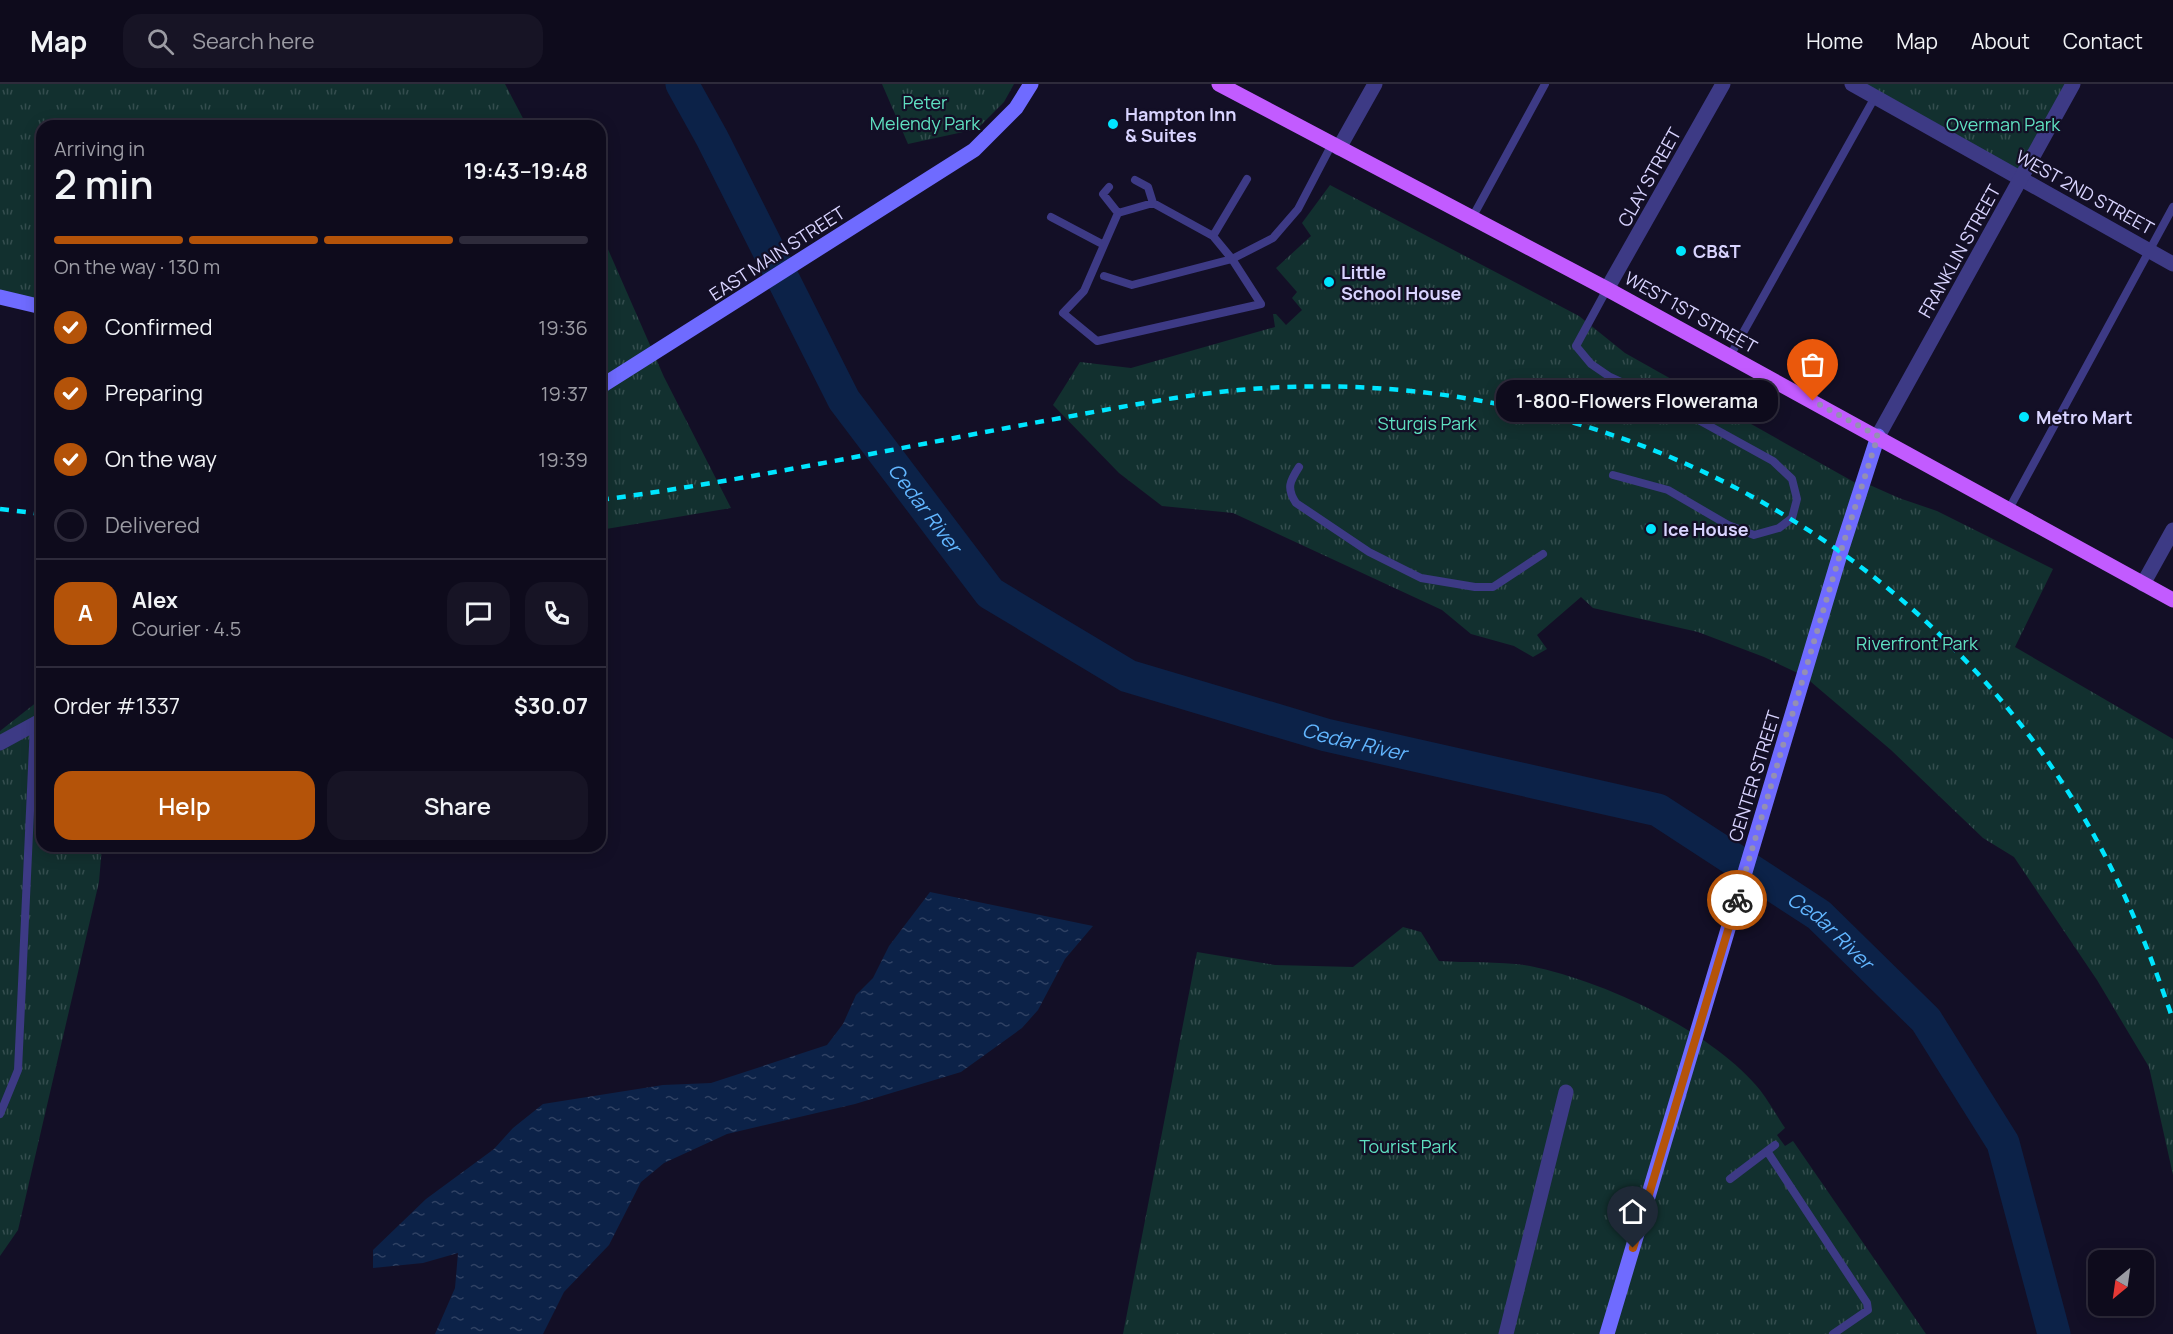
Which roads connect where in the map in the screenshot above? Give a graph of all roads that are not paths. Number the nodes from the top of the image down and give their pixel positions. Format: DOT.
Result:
graph roads {
  1 [pos="1031,84"];
  2 [pos="1219,84"];
  3 [pos="1375,84"];
  4 [pos="1545,84"];
  5 [pos="1723,84"];
  6 [pos="1851,84"];
  7 [pos="2073,84"];
  8 [pos="1875,97"];
  9 [pos="1335,146"];
  10 [pos="1247,179"];
  11 [pos="2021,179"];
  12 [pos="1135,180"];
  13 [pos="1109,187"];
  14 [pos="1153,203"];
  15 [pos="2173,207"];
  16 [pos="1118,213"];
  17 [pos="1052,217"];
  18 [pos="1472,218"];
  19 [pos="1213,236"];
  20 [pos="1104,244"];
  21 [pos="2149,250"];
  22 [pos="1232,259"];
  23 [pos="2173,264"];
  24 [pos="1104,276"];
  25 [pos="1607,289"];
  26 [pos="0,297"];
  27 [pos="36,306"];
  28 [pos="1731,356"];
  29 [pos="606,383"];
  30 [pos="1878,436"];
  31 [pos="1299,467"];
  32 [pos="1613,474"];
  33 [pos="2009,509"];
  34 [pos="2173,530"];
  35 [pos="1543,554"];
  36 [pos="2143,584"];
  37 [pos="2173,600"];
  38 [pos="36,723"];
  39 [pos="0,743"];
  40 [pos="36,757"];
  41 [pos="1566,1092"];
  42 [pos="0,1114"];
  43 [pos="1775,1145"];
  44 [pos="1767,1151"];
  45 [pos="1730,1179"];
  46 [pos="1506,1334"];
  47 [pos="1607,1334"];
  48 [pos="1833,1334"];
  1 -- 29 [label="main road, EAST MAIN STREET"];
  2 -- 9 [label="main road, WEST 1ST STREET"];
  3 -- 9 [label="street"];
  4 -- 18 [label="lane"];
  5 -- 25 [label="street, CLAY STREET"];
  6 -- 8 [label="street, WEST 2ND STREET"];
  7 -- 11 [label="street, FRANKLIN STREET"];
  8 -- 11 [label="street, WEST 2ND STREET"];
  8 -- 28 [label="lane"];
  9 -- 18 [label="main road, WEST 1ST STREET"];
  9 -- 22 [label="lane"];
  10 -- 19 [label="lane"];
  11 -- 21 [label="street, WEST 2ND STREET"];
  11 -- 30 [label="street, FRANKLIN STREET"];
  12 -- 14 [label="lane"];
  13 -- 16 [label="lane"];
  14 -- 16 [label="lane"];
  14 -- 19 [label="lane"];
  15 -- 21 [label="lane"];
  16 -- 20 [label="lane"];
  17 -- 20 [label="lane"];
  18 -- 25 [label="main road, WEST 1ST STREET"];
  19 -- 22 [label="lane"];
  20 -- 22 [label="lane"];
  21 -- 23 [label="street, WEST 2ND STREET"];
  21 -- 33 [label="lane"];
  22 -- 24 [label="lane"];
  25 -- 28 [label="main road, WEST 1ST STREET"];
  25 -- 32 [label="lane"];
  26 -- 27 [label="main road"];
  28 -- 30 [label="main road, WEST 1ST STREET"];
  30 -- 33 [label="main road, WEST 1ST STREET"];
  30 -- 47 [label="main road, CENTER STREET"];
  31 -- 35 [label="lane"];
  33 -- 36 [label="main road, WEST 1ST STREET"];
  34 -- 36 [label="street"];
  36 -- 37 [label="main road, WEST 1ST STREET"];
  38 -- 39 [label="street"];
  40 -- 42 [label="lane"];
  41 -- 46 [label="street"];
  43 -- 44 [label="lane"];
  44 -- 45 [label="lane"];
  44 -- 48 [label="lane"];
}
